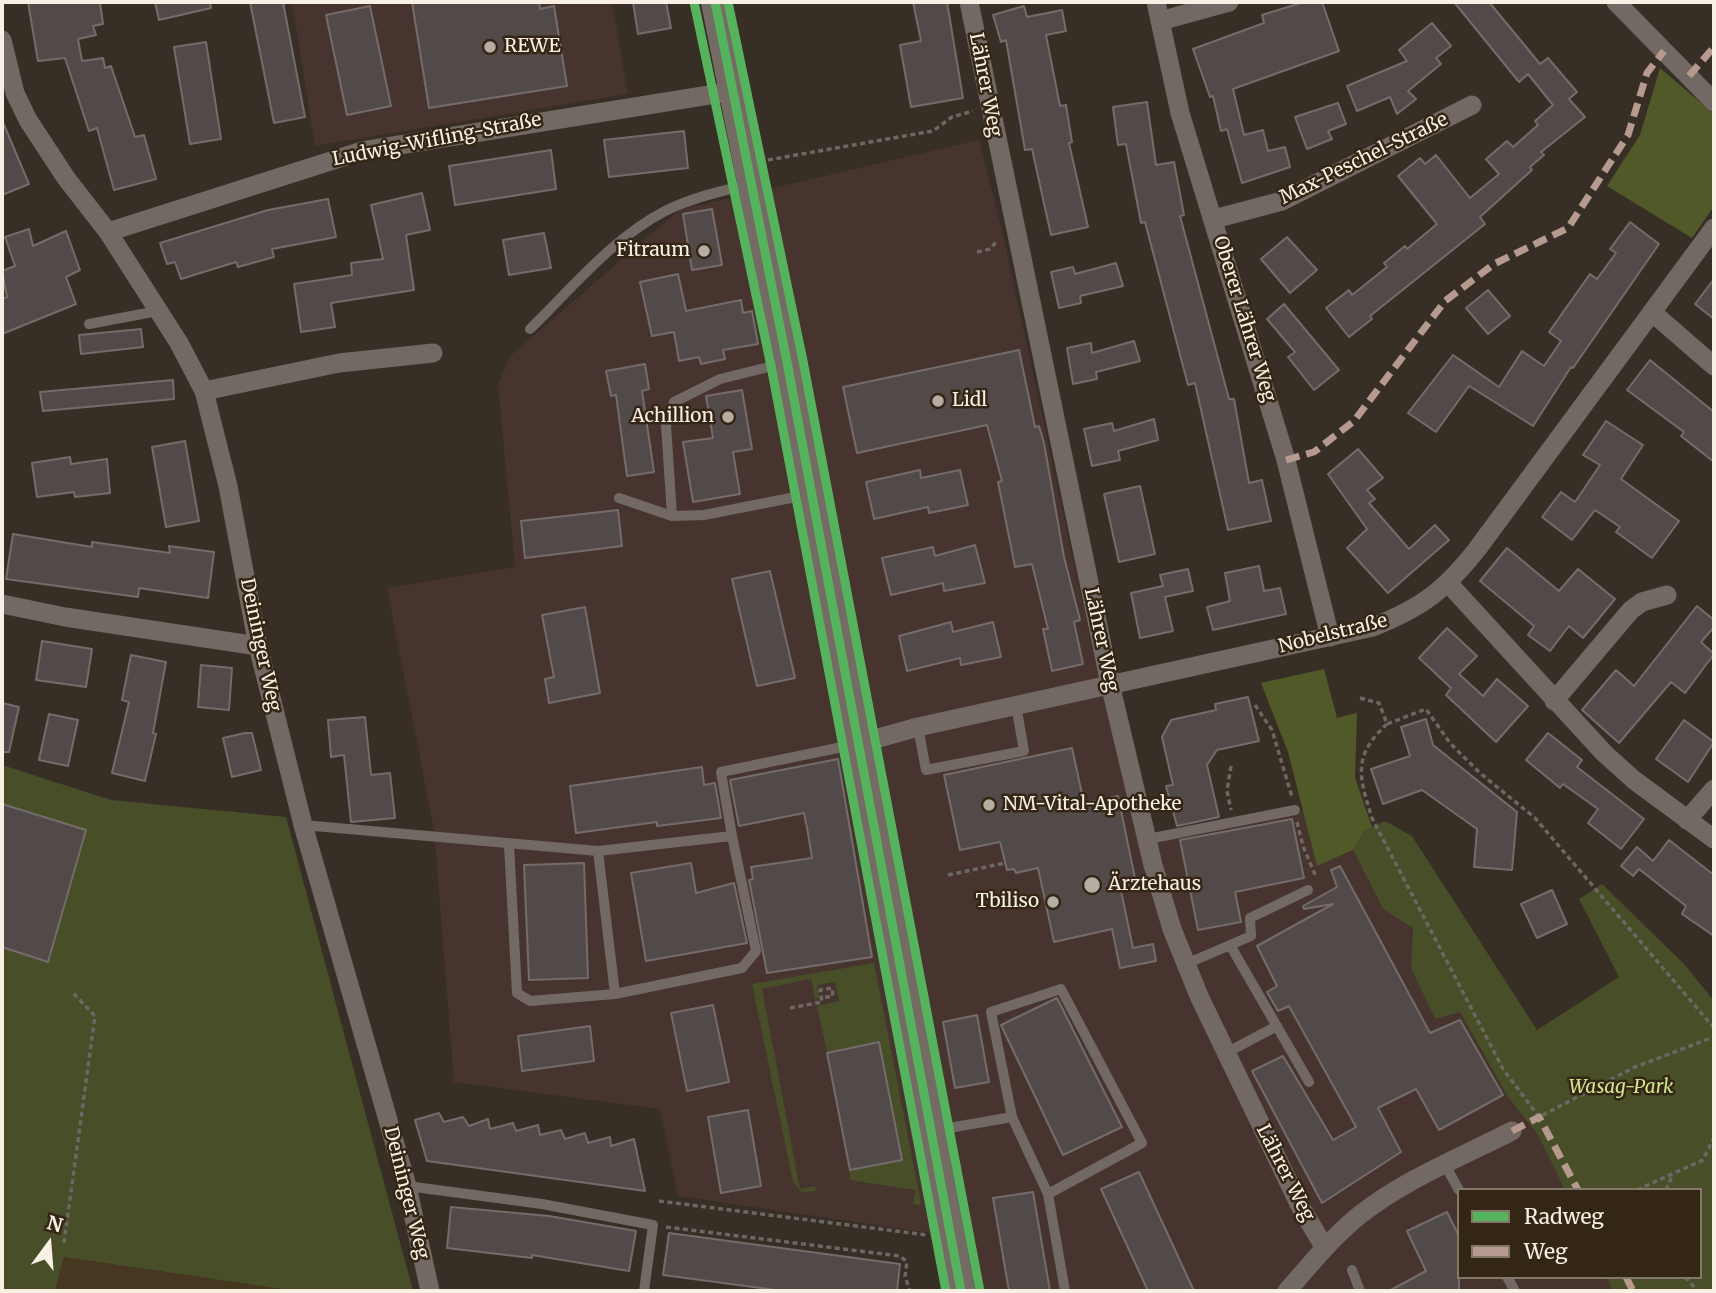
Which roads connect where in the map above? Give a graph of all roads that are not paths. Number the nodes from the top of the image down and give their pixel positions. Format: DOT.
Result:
graph roads {
  1 [pos="715,2"];
  2 [pos="969,2"];
  3 [pos="1229,2"];
  4 [pos="1616,2"];
  5 [pos="1158,11"];
  6 [pos="2,40"];
  7 [pos="734,91"];
  8 [pos="8,95"];
  9 [pos="1714,102"];
  10 [pos="1472,105"];
  11 [pos="760,172"];
  12 [pos="1214,219"];
  13 [pos="1714,228"];
  14 [pos="108,232"];
  15 [pos="158,311"];
  16 [pos="1653,313"];
  17 [pos="89,324"];
  18 [pos="530,328"];
  19 [pos="433,354"];
  20 [pos="787,362"];
  21 [pos="1714,366"];
  22 [pos="205,391"];
  23 [pos="811,494"];
  24 [pos="619,498"];
  25 [pos="672,516"];
  26 [pos="1449,584"];
  27 [pos="1667,595"];
  28 [pos="2,604"];
  29 [pos="1330,637"];
  30 [pos="258,646"];
  31 [pos="1110,684"];
  32 [pos="1554,701"];
  33 [pos="1016,705"];
  34 [pos="919,727"];
  35 [pos="857,744"];
  36 [pos="1714,789"];
  37 [pos="1295,810"];
  38 [pos="1688,820"];
  39 [pos="303,825"];
  40 [pos="732,836"];
  41 [pos="1148,839"];
  42 [pos="1714,839"];
  43 [pos="509,845"];
  44 [pos="598,851"];
  45 [pos="1308,890"];
  46 [pos="1230,945"];
  47 [pos="1186,964"];
  48 [pos="615,995"];
  49 [pos="1277,1026"];
  50 [pos="1226,1053"];
  51 [pos="1309,1082"];
  52 [pos="1012,1117"];
  53 [pos="930,1131"];
  54 [pos="1511,1131"];
  55 [pos="1445,1165"];
  56 [pos="407,1186"];
  57 [pos="1458,1188"];
  58 [pos="1048,1194"];
  59 [pos="1325,1248"];
  60 [pos="1352,1270"];
  61 [pos="430,1291"];
  62 [pos="644,1291"];
  63 [pos="961,1291"];
  64 [pos="1065,1291"];
  65 [pos="1287,1291"];
  66 [pos="1360,1291"];
  1 -- 7 [label="main road"];
  2 -- 31 [label="street, Lährer Weg"];
  3 -- 5 [label="street"];
  4 -- 9 [label="street"];
  5 -- 12 [label="street, Oberer Lährer Weg"];
  6 -- 8 [label="street, Deininger Weg"];
  7 -- 11 [label="main road"];
  7 -- 14 [label="street, Ludwig-Wifling-Straße"];
  8 -- 14 [label="street, Deininger Weg"];
  10 -- 12 [label="street, Max-Peschel-Straße"];
  11 -- 18 [label="lane"];
  11 -- 20 [label="main road"];
  12 -- 29 [label="street, Oberer Lährer Weg"];
  13 -- 16 [label="street, Nobelstraße"];
  14 -- 15 [label="street, Deininger Weg"];
  15 -- 17 [label="lane"];
  15 -- 22 [label="street, Deininger Weg"];
  16 -- 21 [label="street"];
  16 -- 26 [label="street, Nobelstraße"];
  19 -- 22 [label="street"];
  20 -- 23 [label="main road"];
  20 -- 25 [label="lane"];
  22 -- 30 [label="street, Deininger Weg"];
  23 -- 25 [label="lane"];
  23 -- 35 [label="main road"];
  24 -- 25 [label="lane"];
  26 -- 29 [label="street, Nobelstraße"];
  26 -- 32 [label="street"];
  27 -- 32 [label="street"];
  28 -- 30 [label="street"];
  29 -- 31 [label="street, Nobelstraße"];
  30 -- 39 [label="street, Deininger Weg"];
  31 -- 33 [label="street, Nobelstraße"];
  31 -- 41 [label="street, Lährer Weg"];
  32 -- 38 [label="street"];
  33 -- 34 [label="street, Nobelstraße"];
  33 -- 34 [label="lane"];
  34 -- 35 [label="street, Nobelstraße"];
  35 -- 40 [label="lane"];
  35 -- 53 [label="main road"];
  36 -- 38 [label="street"];
  37 -- 41 [label="lane"];
  38 -- 42 [label="street"];
  39 -- 43 [label="lane"];
  39 -- 56 [label="street, Deininger Weg"];
  40 -- 44 [label="lane"];
  40 -- 48 [label="lane"];
  41 -- 47 [label="street, Lährer Weg"];
  43 -- 44 [label="lane"];
  43 -- 48 [label="lane"];
  44 -- 48 [label="lane"];
  45 -- 46 [label="lane"];
  46 -- 47 [label="lane"];
  46 -- 49 [label="lane"];
  47 -- 50 [label="street, Lährer Weg"];
  49 -- 50 [label="lane"];
  49 -- 51 [label="lane"];
  50 -- 59 [label="street, Lährer Weg"];
  52 -- 53 [label="lane"];
  52 -- 58 [label="lane"];
  52 -- 58 [label="lane"];
  53 -- 63 [label="main road"];
  54 -- 55 [label="street"];
  55 -- 57 [label="lane"];
  55 -- 59 [label="street"];
  56 -- 61 [label="street, Deininger Weg"];
  56 -- 62 [label="lane"];
  58 -- 64 [label="lane"];
  59 -- 65 [label="street"];
  60 -- 66 [label="lane"];
}
